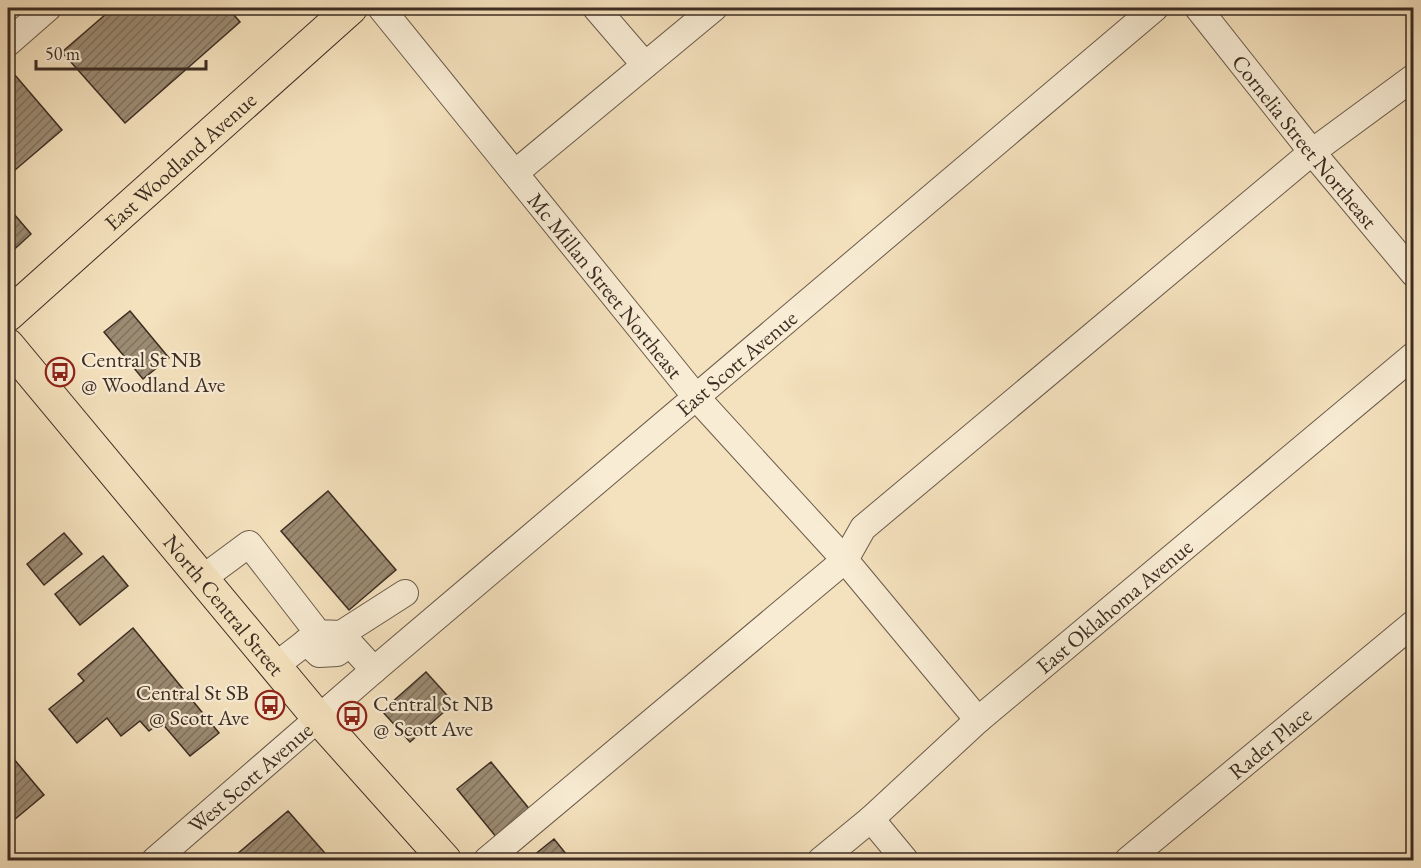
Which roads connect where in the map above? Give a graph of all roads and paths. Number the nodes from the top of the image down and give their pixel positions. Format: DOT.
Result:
graph roads {
  1 [pos="48,8"];
  2 [pos="351,8"];
  3 [pos="381,8"];
  4 [pos="596,8"];
  5 [pos="714,8"];
  6 [pos="1155,8"];
  7 [pos="1198,8"];
  8 [pos="8,43"];
  9 [pos="645,65"];
  10 [pos="1413,77"];
  11 [pos="1312,152"];
  12 [pos="515,173"];
  13 [pos="1413,274"];
  14 [pos="8,315"];
  15 [pos="8,345"];
  16 [pos="1413,355"];
  17 [pos="696,397"];
  18 [pos="845,560"];
  19 [pos="203,579"];
  20 [pos="405,592"];
  21 [pos="1413,623"];
  22 [pos="328,638"];
  23 [pos="275,666"];
  24 [pos="374,670"];
  25 [pos="319,718"];
  26 [pos="978,720"];
  27 [pos="871,819"];
  28 [pos="155,861"];
  29 [pos="445,861"];
  30 [pos="488,861"];
  31 [pos="820,861"];
  32 [pos="905,861"];
  33 [pos="1128,861"];
  1 -- 8 [label="street"];
  2 -- 14 [label="main road, East Woodland Avenue"];
  3 -- 12 [label="street, Mc Millan Street Northeast"];
  4 -- 9 [label="street"];
  5 -- 9 [label="street"];
  6 -- 17 [label="street, East Scott Avenue"];
  7 -- 11 [label="street, Cornelia Street Northeast"];
  9 -- 12 [label="street"];
  10 -- 11 [label="street"];
  11 -- 13 [label="street, Cornelia Street Northeast"];
  11 -- 18 [label="street"];
  12 -- 17 [label="street, Mc Millan Street Northeast"];
  15 -- 19 [label="main road, North Central Street"];
  16 -- 26 [label="street, East Oklahoma Avenue"];
  17 -- 18 [label="street, Mc Millan Street Northeast"];
  17 -- 24 [label="street, East Scott Avenue"];
  18 -- 26 [label="street, Mc Millan Street Northeast"];
  18 -- 30 [label="street"];
  19 -- 22 [label="street"];
  19 -- 23 [label="main road, North Central Street"];
  20 -- 22 [label="street"];
  21 -- 33 [label="street, Rader Place"];
  22 -- 23 [label="street"];
  22 -- 24 [label="street"];
  23 -- 25 [label="main road, North Central Street"];
  24 -- 25 [label="street, East Scott Avenue"];
  25 -- 28 [label="street, West Scott Avenue"];
  25 -- 29 [label="main road, North Central Street"];
  26 -- 27 [label="street, East Oklahoma Avenue"];
  27 -- 31 [label="street, East Oklahoma Avenue"];
  27 -- 32 [label="street"];
}
